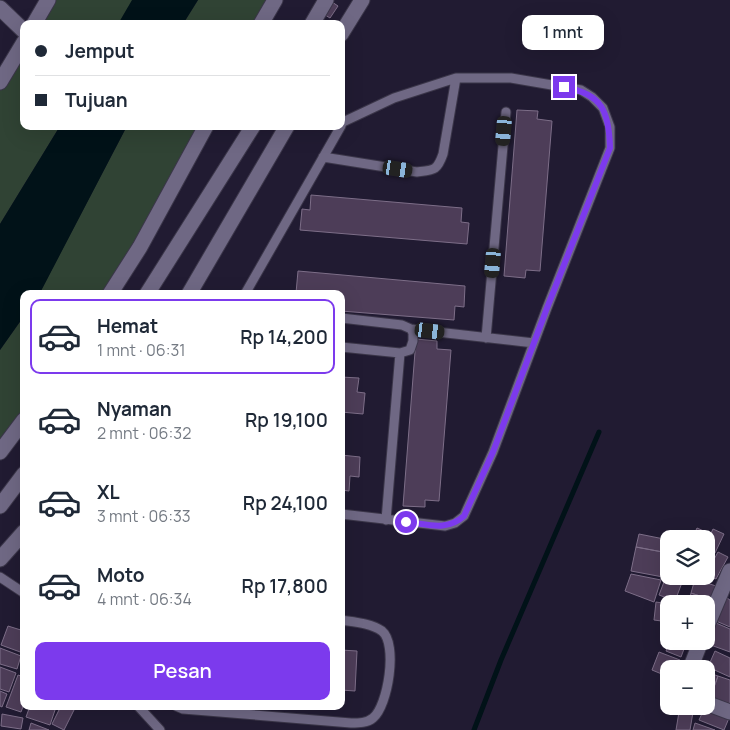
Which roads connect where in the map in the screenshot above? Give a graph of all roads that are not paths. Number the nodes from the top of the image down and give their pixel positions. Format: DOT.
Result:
graph roads {
  1 [pos="48,0"];
  2 [pos="275,0"];
  3 [pos="326,0"];
  4 [pos="362,0"];
  5 [pos="0,8"];
  6 [pos="36,20"];
  7 [pos="263,20"];
  8 [pos="314,20"];
  9 [pos="20,27"];
  10 [pos="345,28"];
  11 [pos="20,49"];
  12 [pos="456,78"];
  13 [pos="0,82"];
  14 [pos="506,112"];
  15 [pos="345,121"];
  16 [pos="204,130"];
  17 [pos="250,130"];
  18 [pos="285,130"];
  19 [pos="339,130"];
  20 [pos="323,157"];
  21 [pos="113,290"];
  22 [pos="150,290"];
  23 [pos="191,290"];
  24 [pos="246,290"];
  25 [pos="345,318"];
  26 [pos="411,329"];
  27 [pos="486,338"];
  28 [pos="534,343"];
  29 [pos="345,347"];
  30 [pos="400,353"];
  31 [pos="20,425"];
  32 [pos="0,452"];
  33 [pos="20,479"];
  34 [pos="0,506"];
  35 [pos="345,515"];
  36 [pos="386,520"];
  37 [pos="20,536"];
  38 [pos="0,559"];
  39 [pos="730,571"];
  40 [pos="0,577"];
  41 [pos="20,590"];
  42 [pos="726,590"];
  43 [pos="715,611"];
  44 [pos="345,621"];
  45 [pos="715,706"];
  46 [pos="142,710"];
  47 [pos="195,710"];
  48 [pos="730,712"];
  49 [pos="160,730"];
  1 -- 6 [label="street"];
  2 -- 7 [label="street"];
  3 -- 8 [label="street"];
  4 -- 10 [label="street"];
  5 -- 9 [label="street"];
  11 -- 13 [label="street"];
  12 -- 15 [label="lane"];
  12 -- 20 [label="lane"];
  12 -- 28 [label="lane"];
  14 -- 27 [label="lane"];
  16 -- 21 [label="street"];
  17 -- 22 [label="street"];
  18 -- 23 [label="street"];
  19 -- 20 [label="lane"];
  20 -- 24 [label="lane"];
  25 -- 26 [label="lane"];
  26 -- 27 [label="lane"];
  26 -- 30 [label="lane"];
  27 -- 28 [label="lane"];
  28 -- 36 [label="lane"];
  29 -- 30 [label="lane"];
  30 -- 36 [label="lane"];
  31 -- 32 [label="street"];
  33 -- 34 [label="street"];
  35 -- 36 [label="lane"];
  37 -- 38 [label="street"];
  39 -- 42 [label="street"];
  40 -- 41 [label="lane"];
  42 -- 43 [label="street"];
  44 -- 47 [label="lane"];
  45 -- 48 [label="street"];
  46 -- 49 [label="lane"];
}
